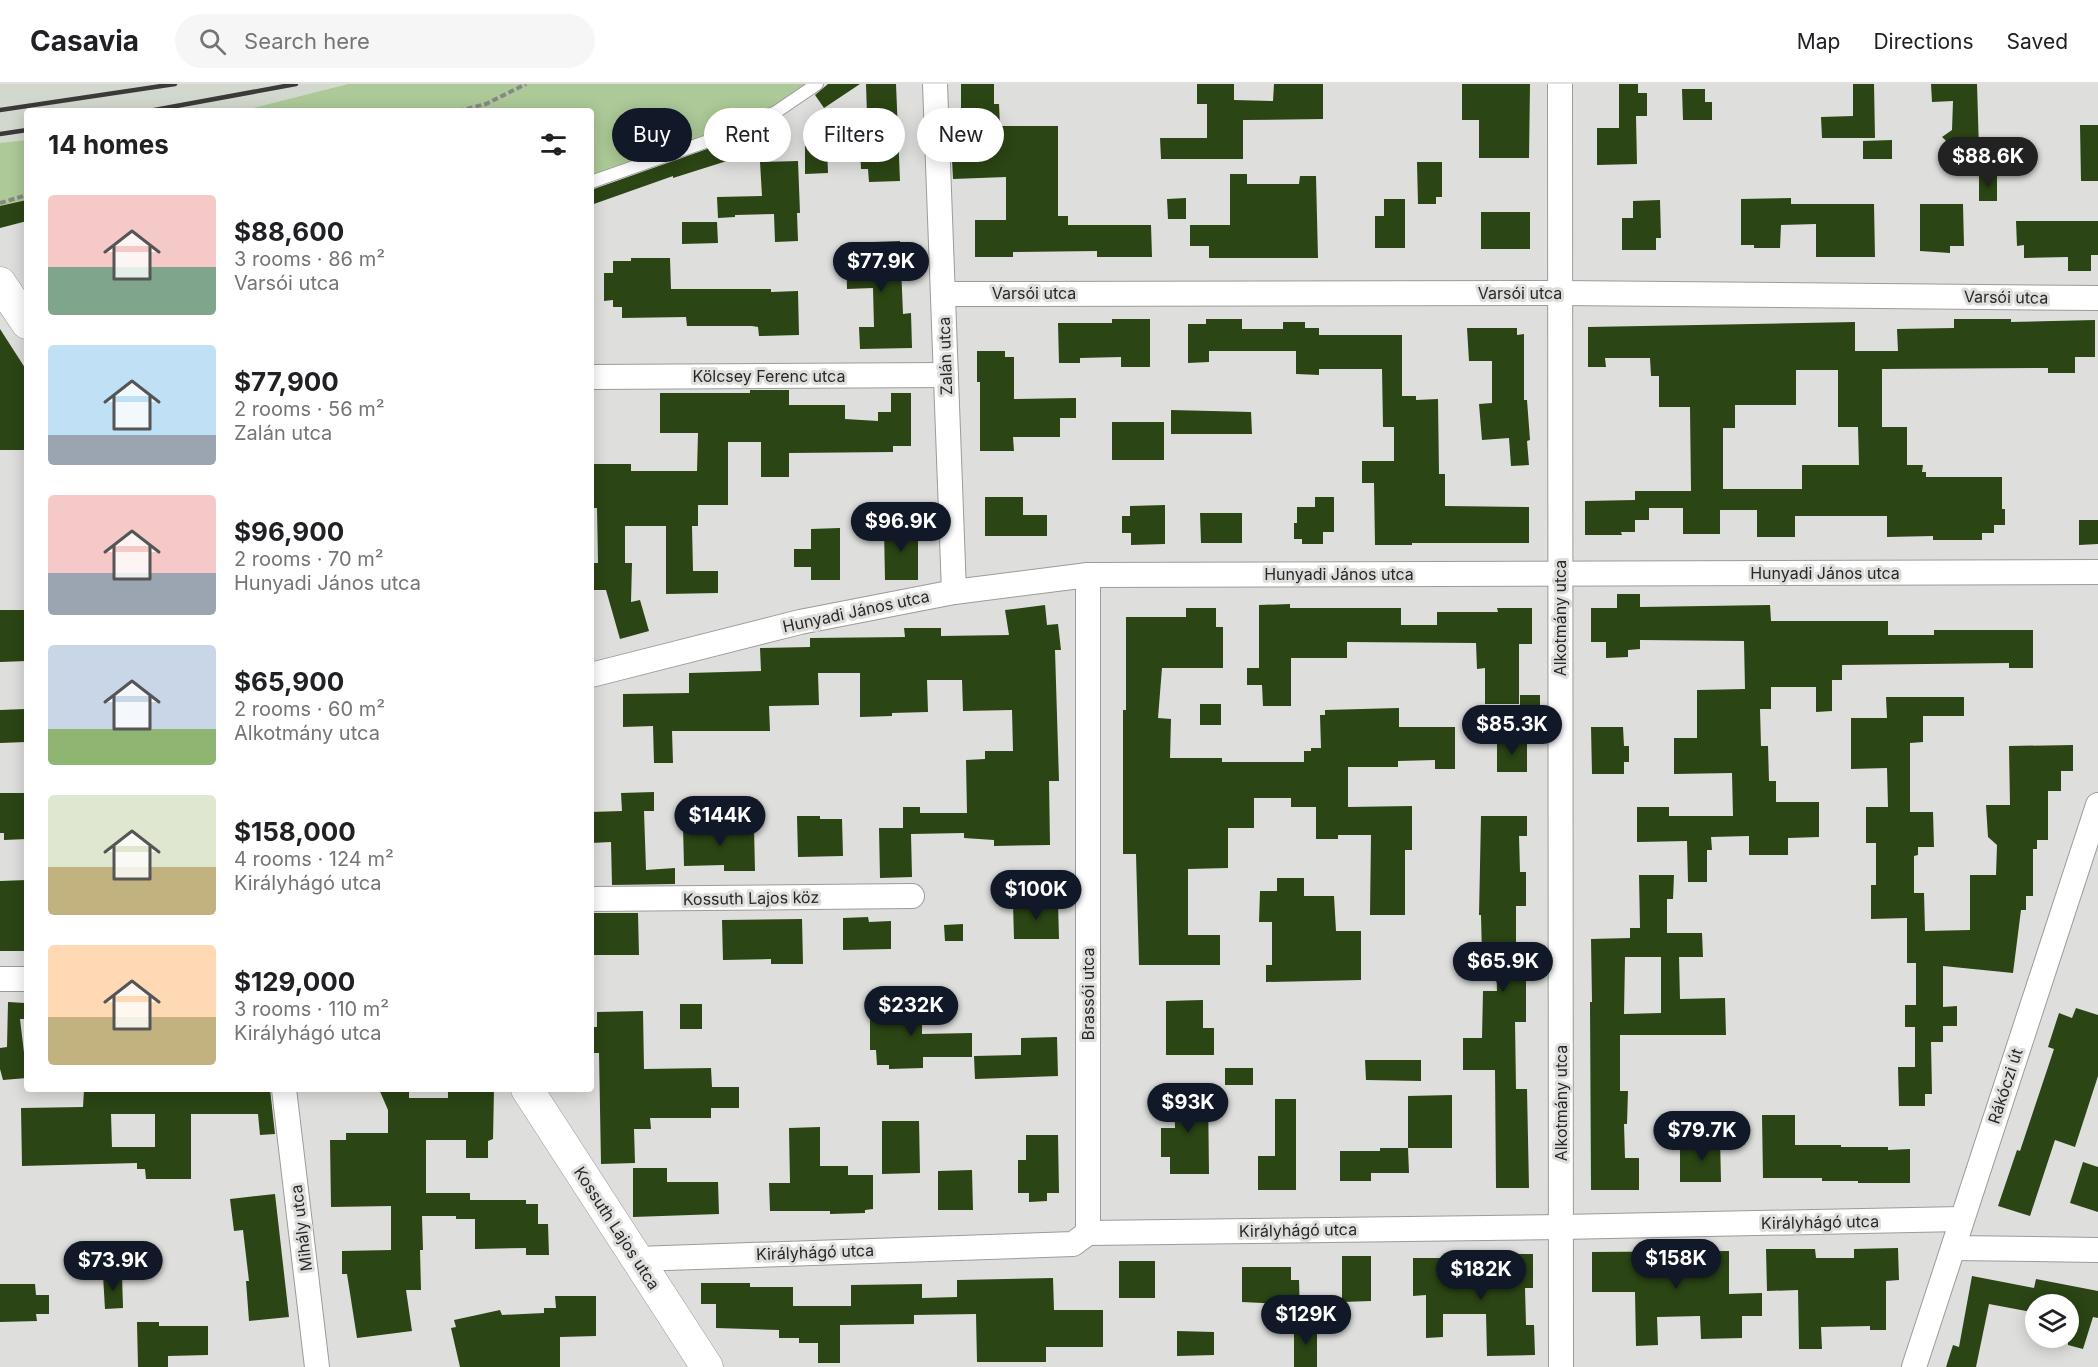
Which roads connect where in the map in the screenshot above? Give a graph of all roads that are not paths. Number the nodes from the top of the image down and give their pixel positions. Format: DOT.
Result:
graph roads {
  1 [pos="817,84"];
  2 [pos="935,84"];
  3 [pos="1560,84"];
  4 [pos="594,181"];
  5 [pos="1560,293"];
  6 [pos="943,294"];
  7 [pos="2098,298"];
  8 [pos="946,375"];
  9 [pos="594,377"];
  10 [pos="2098,572"];
  11 [pos="1560,574"];
  12 [pos="1088,575"];
  13 [pos="954,592"];
  14 [pos="594,674"];
  15 [pos="2098,805"];
  16 [pos="912,896"];
  17 [pos="594,899"];
  18 [pos="0,979"];
  19 [pos="24,979"];
  20 [pos="284,1092"];
  21 [pos="529,1092"];
  22 [pos="1961,1219"];
  23 [pos="1561,1227"];
  24 [pos="1088,1233"];
  25 [pos="1953,1248"];
  26 [pos="2098,1250"];
  27 [pos="638,1258"];
  28 [pos="317,1367"];
  29 [pos="707,1367"];
  30 [pos="1561,1367"];
  31 [pos="1914,1367"];
  1 -- 4 [label="lane"];
  2 -- 6 [label="street, Zalán utca"];
  3 -- 5 [label="street, Alkotmány utca"];
  5 -- 6 [label="street, Varsói utca"];
  5 -- 7 [label="street, Varsói utca"];
  5 -- 11 [label="street, Alkotmány utca"];
  6 -- 8 [label="street, Zalán utca"];
  8 -- 9 [label="street, Kölcsey Ferenc utca"];
  8 -- 13 [label="street, Zalán utca"];
  10 -- 11 [label="street, Hunyadi János utca"];
  11 -- 12 [label="street, Hunyadi János utca"];
  11 -- 23 [label="street, Alkotmány utca"];
  12 -- 13 [label="street, Hunyadi János utca"];
  12 -- 24 [label="street, Brassói utca"];
  13 -- 14 [label="street, Hunyadi János utca"];
  15 -- 22 [label="street, Rákóczi út"];
  16 -- 17 [label="street, Kossuth Lajos köz"];
  18 -- 19 [label="street"];
  20 -- 28 [label="street, Mihály utca"];
  21 -- 27 [label="street, Kossuth Lajos utca"];
  22 -- 23 [label="street, Királyhágó utca"];
  22 -- 25 [label="street, Rákóczi út"];
  23 -- 24 [label="street, Királyhágó utca"];
  23 -- 30 [label="street, Alkotmány utca"];
  24 -- 27 [label="street, Királyhágó utca"];
  25 -- 26 [label="street"];
  25 -- 31 [label="street, Rákóczi út"];
  27 -- 29 [label="street, Kossuth Lajos utca"];
}
